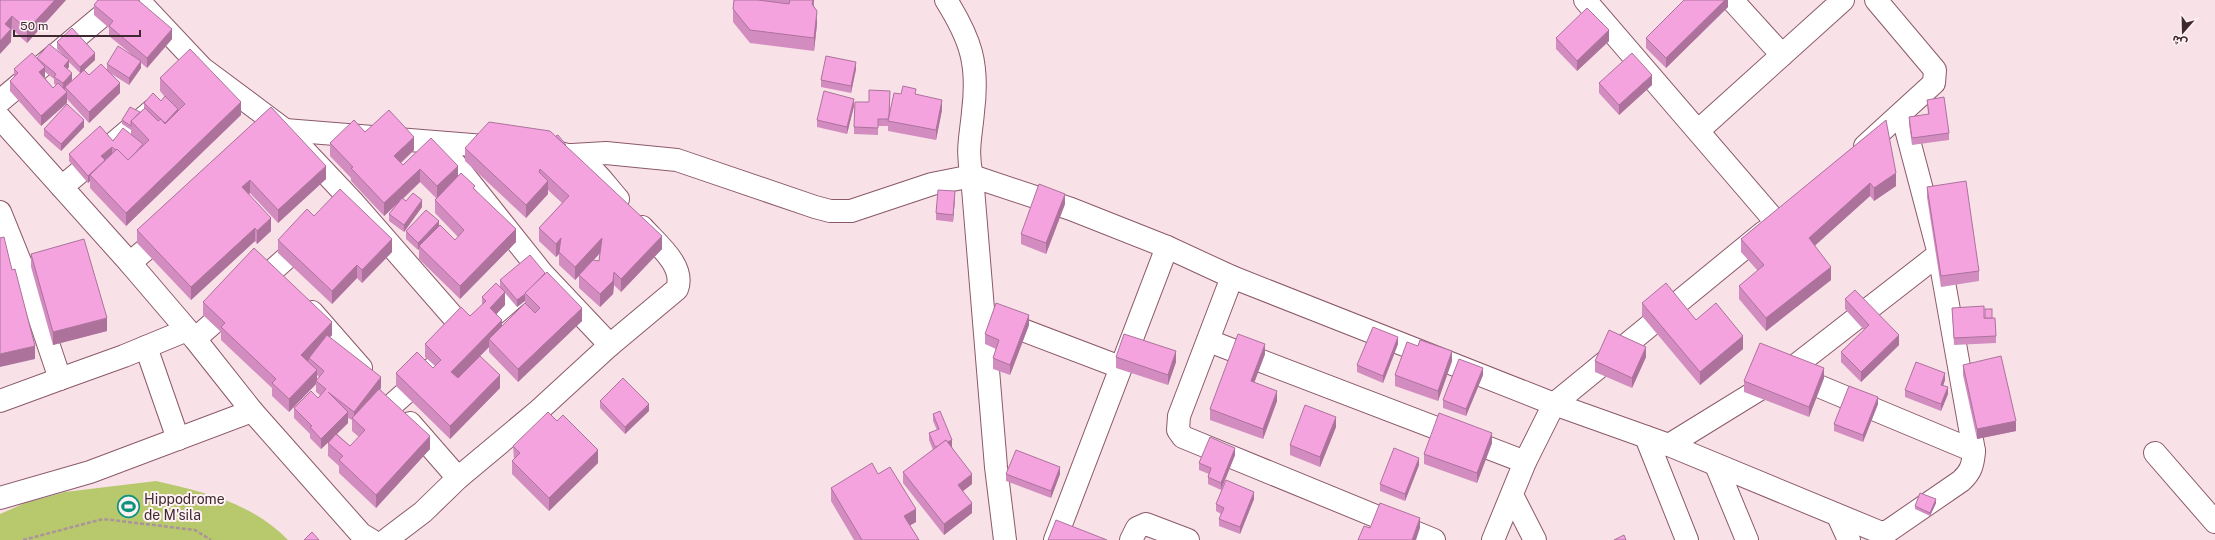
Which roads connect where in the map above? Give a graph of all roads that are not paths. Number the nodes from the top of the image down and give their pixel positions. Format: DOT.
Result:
graph roads {
  1 [pos="120,0"];
  2 [pos="138,0"];
  3 [pos="946,0"];
  4 [pos="1585,0"];
  5 [pos="1732,0"];
  6 [pos="1844,0"];
  7 [pos="1876,0"];
  8 [pos="1782,55"];
  9 [pos="166,99"];
  10 [pos="0,101"];
  11 [pos="1902,114"];
  12 [pos="0,118"];
  13 [pos="284,130"];
  14 [pos="1699,130"];
  15 [pos="438,143"];
  16 [pos="572,155"];
  17 [pos="255,156"];
  18 [pos="1848,160"];
  19 [pos="972,176"];
  20 [pos="62,187"];
  21 [pos="1794,206"];
  22 [pos="0,212"];
  23 [pos="183,217"];
  24 [pos="1776,222"];
  25 [pos="322,227"];
  26 [pos="106,238"];
  27 [pos="85,246"];
  28 [pos="1167,247"];
  29 [pos="1939,254"];
  30 [pos="43,262"];
  31 [pos="130,263"];
  32 [pos="274,269"];
  33 [pos="23,270"];
  34 [pos="542,273"];
  35 [pos="1232,278"];
  36 [pos="983,315"];
  37 [pos="191,334"];
  38 [pos="470,336"];
  39 [pos="1209,341"];
  40 [pos="610,345"];
  41 [pos="146,347"];
  42 [pos="1120,367"];
  43 [pos="1786,373"];
  44 [pos="60,379"];
  45 [pos="0,401"];
  46 [pos="393,404"];
  47 [pos="1554,404"];
  48 [pos="252,411"];
  49 [pos="1646,437"];
  50 [pos="178,439"];
  51 [pos="1670,446"];
  52 [pos="1974,451"];
  53 [pos="2155,453"];
  54 [pos="1525,462"];
  55 [pos="1716,465"];
  56 [pos="458,478"];
  57 [pos="1512,495"];
  58 [pos="1,496"];
  59 [pos="2211,512"];
  60 [pos="1838,516"];
  61 [pos="1890,537"];
  62 [pos="371,540"];
  63 [pos="386,540"];
  64 [pos="1005,540"];
  65 [pos="1054,540"];
  66 [pos="1131,540"];
  67 [pos="1188,540"];
  68 [pos="1434,540"];
  69 [pos="1493,540"];
  70 [pos="1535,540"];
  71 [pos="1687,540"];
  72 [pos="1747,540"];
  73 [pos="1849,540"];
  1 -- 10 [label="street"];
  2 -- 13 [label="street"];
  3 -- 19 [label="street"];
  4 -- 14 [label="street"];
  5 -- 8 [label="street"];
  6 -- 8 [label="street"];
  7 -- 11 [label="street"];
  8 -- 14 [label="street"];
  9 -- 20 [label="street"];
  11 -- 18 [label="street"];
  11 -- 29 [label="street"];
  12 -- 20 [label="street"];
  13 -- 15 [label="street"];
  13 -- 17 [label="street"];
  13 -- 38 [label="street"];
  14 -- 24 [label="street"];
  15 -- 16 [label="street"];
  15 -- 34 [label="street"];
  16 -- 19 [label="street"];
  16 -- 40 [label="street"];
  19 -- 28 [label="street"];
  19 -- 36 [label="street"];
  20 -- 26 [label="street"];
  21 -- 24 [label="street"];
  22 -- 33 [label="street"];
  23 -- 31 [label="street"];
  24 -- 47 [label="street"];
  25 -- 32 [label="street"];
  26 -- 27 [label="street"];
  26 -- 31 [label="street"];
  28 -- 35 [label="street"];
  28 -- 42 [label="street"];
  29 -- 43 [label="street"];
  29 -- 52 [label="street"];
  30 -- 33 [label="street"];
  31 -- 37 [label="street"];
  32 -- 37 [label="street"];
  32 -- 46 [label="street"];
  33 -- 44 [label="street"];
  34 -- 38 [label="street"];
  34 -- 40 [label="street"];
  35 -- 39 [label="street"];
  35 -- 47 [label="street"];
  36 -- 42 [label="street"];
  36 -- 64 [label="street"];
  37 -- 41 [label="street"];
  37 -- 48 [label="street"];
  38 -- 46 [label="street"];
  39 -- 54 [label="street"];
  39 -- 68 [label="street"];
  40 -- 56 [label="street"];
  41 -- 44 [label="street"];
  41 -- 50 [label="street"];
  42 -- 65 [label="street"];
  43 -- 51 [label="street"];
  43 -- 52 [label="street"];
  44 -- 45 [label="street"];
  46 -- 56 [label="street"];
  47 -- 49 [label="street"];
  47 -- 54 [label="street"];
  48 -- 50 [label="street"];
  48 -- 62 [label="street"];
  49 -- 51 [label="street"];
  49 -- 71 [label="street"];
  50 -- 58 [label="street"];
  51 -- 55 [label="street"];
  52 -- 61 [label="street"];
  53 -- 59 [label="street"];
  54 -- 57 [label="street"];
  55 -- 60 [label="street"];
  55 -- 72 [label="street"];
  56 -- 63 [label="street"];
  57 -- 69 [label="street"];
  57 -- 70 [label="street"];
  60 -- 61 [label="street"];
  60 -- 73 [label="street"];
  66 -- 67 [label="street"];
}
